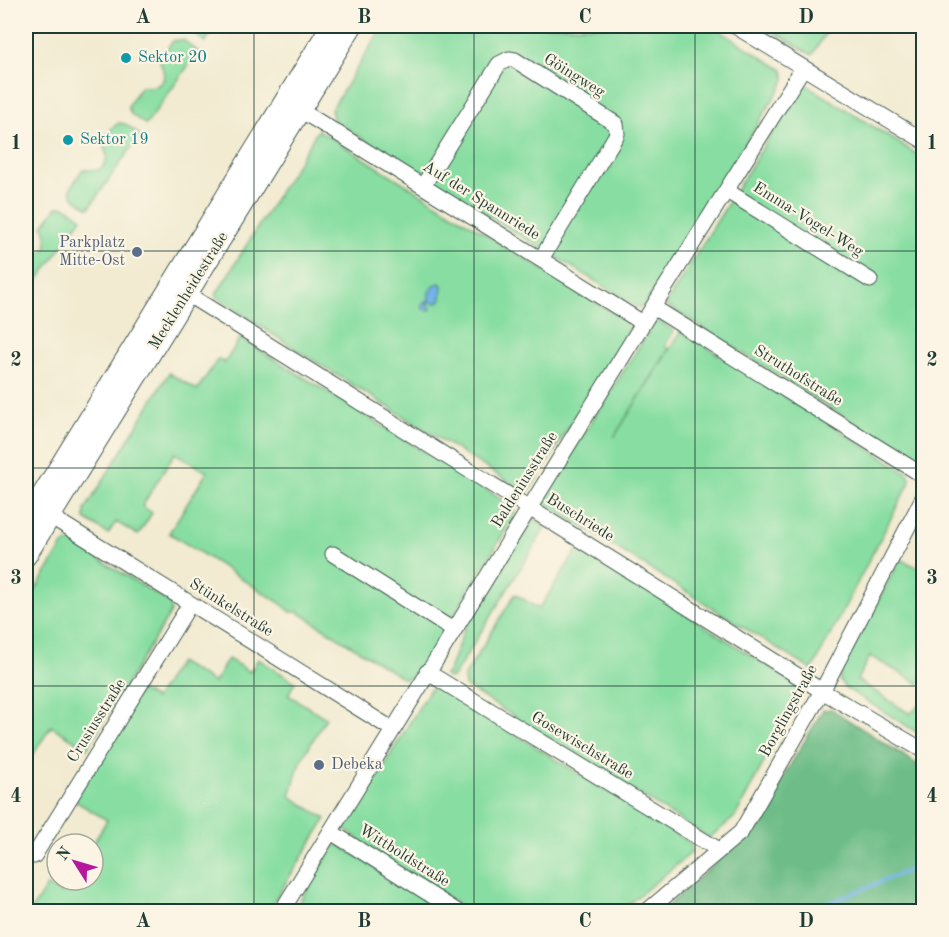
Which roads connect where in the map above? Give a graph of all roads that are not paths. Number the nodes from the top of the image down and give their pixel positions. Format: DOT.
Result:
graph roads {
  1 [pos="331,26"];
  2 [pos="352,26"];
  3 [pos="735,26"];
  4 [pos="803,68"];
  5 [pos="300,110"];
  6 [pos="924,141"];
  7 [pos="423,186"];
  8 [pos="727,191"];
  9 [pos="541,259"];
  10 [pos="870,280"];
  11 [pos="187,294"];
  12 [pos="653,307"];
  13 [pos="643,323"];
  14 [pos="924,476"];
  15 [pos="924,496"];
  16 [pos="529,507"];
  17 [pos="50,516"];
  18 [pos="26,521"];
  19 [pos="333,554"];
  20 [pos="26,556"];
  21 [pos="190,604"];
  22 [pos="453,630"];
  23 [pos="427,672"];
  24 [pos="822,691"];
  25 [pos="392,729"];
  26 [pos="924,751"];
  27 [pos="331,832"];
  28 [pos="719,850"];
  29 [pos="34,855"];
  30 [pos="281,912"];
  31 [pos="458,912"];
  32 [pos="646,912"];
  1 -- 18 [label="main road, Mecklenheidestraße"];
  2 -- 5 [label="main road, Mecklenheidestraße"];
  3 -- 4 [label="street"];
  4 -- 6 [label="street"];
  4 -- 8 [label="street, Baldeniusstraße"];
  5 -- 7 [label="street, Auf der Spannriede"];
  5 -- 11 [label="main road, Mecklenheidestraße"];
  7 -- 9 [label="street, Auf der Spannriede"];
  7 -- 9 [label="street, Göingweg"];
  8 -- 10 [label="street, Emma-Vogel-Weg"];
  8 -- 12 [label="street, Baldeniusstraße"];
  9 -- 13 [label="street, Auf der Spannriede"];
  11 -- 16 [label="street, Buschriede"];
  11 -- 17 [label="main road, Mecklenheidestraße"];
  12 -- 13 [label="street, Baldeniusstraße"];
  12 -- 14 [label="street, Struthofstraße"];
  13 -- 16 [label="street, Baldeniusstraße"];
  15 -- 24 [label="street, Borglingstraße"];
  16 -- 22 [label="street, Baldeniusstraße"];
  16 -- 24 [label="street, Buschriede"];
  17 -- 20 [label="main road, Mecklenheidestraße"];
  17 -- 21 [label="street, Stünkelstraße"];
  19 -- 22 [label="street"];
  21 -- 25 [label="street, Stünkelstraße"];
  21 -- 29 [label="street, Crusiusstraße"];
  22 -- 23 [label="street, Baldeniusstraße"];
  23 -- 25 [label="street, Baldeniusstraße"];
  23 -- 28 [label="street, Gosewischstraße"];
  24 -- 26 [label="street, Buschriede"];
  24 -- 28 [label="street, Borglingstraße"];
  25 -- 27 [label="street, Baldeniusstraße"];
  27 -- 30 [label="street, Baldeniusstraße"];
  27 -- 31 [label="street, Wittboldstraße"];
  28 -- 32 [label="street, Borglingstraße"];
}
